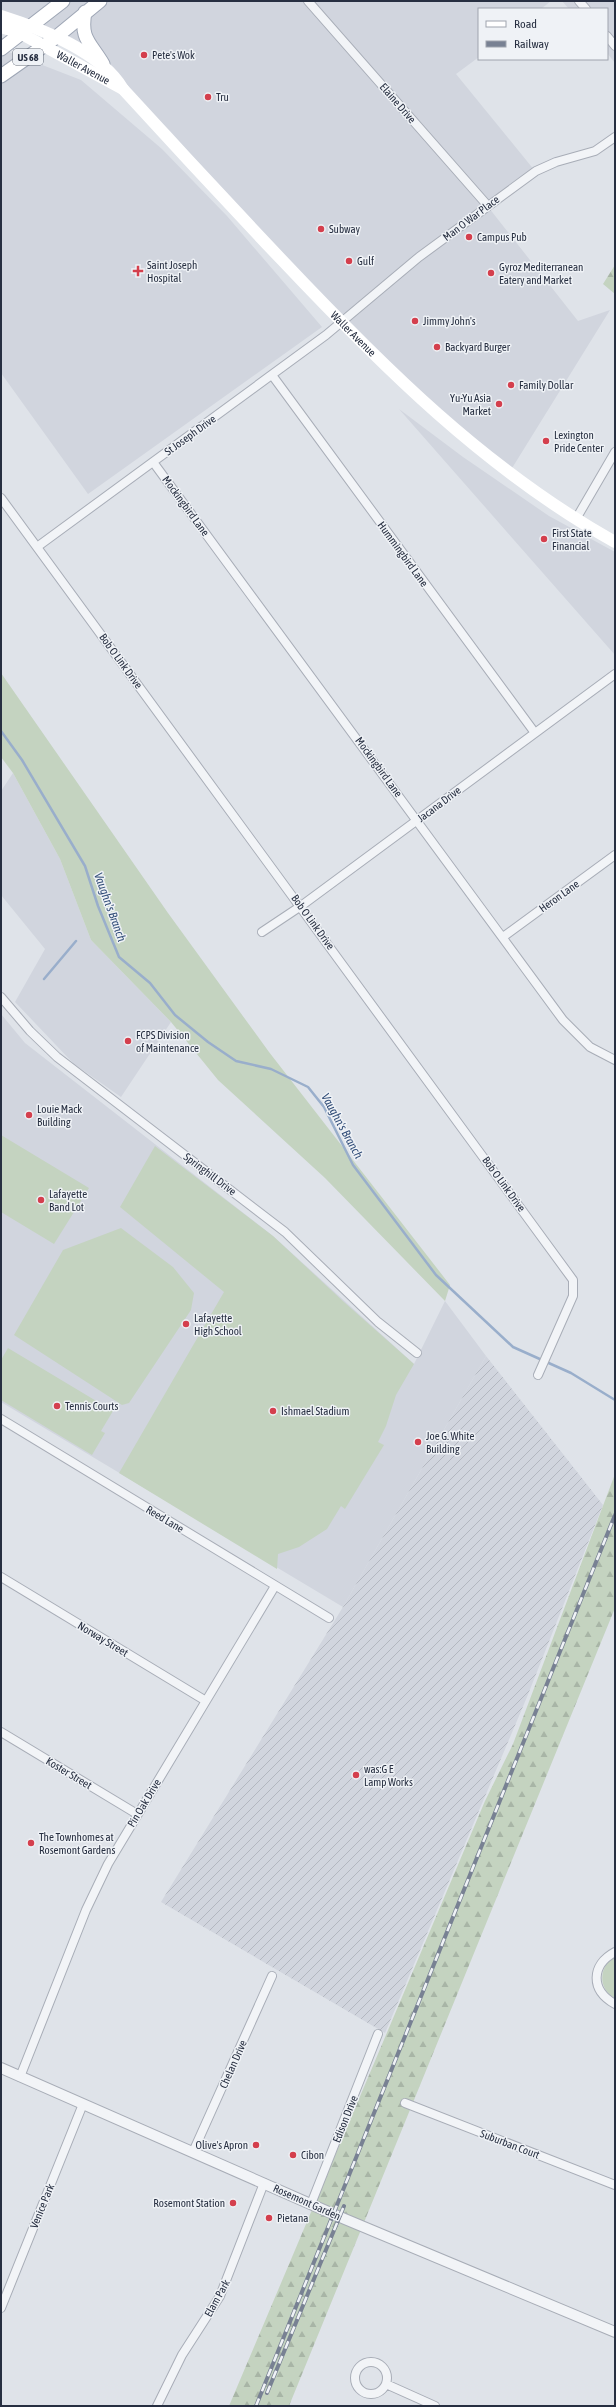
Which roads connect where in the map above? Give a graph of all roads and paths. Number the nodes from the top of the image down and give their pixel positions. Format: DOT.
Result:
graph roads {
  1 [pos="63,1"];
  2 [pos="100,1"];
  3 [pos="308,1"];
  4 [pos="85,12"];
  5 [pos="1,16"];
  6 [pos="1,27"];
  7 [pos="25,29"];
  8 [pos="608,37"];
  9 [pos="50,42"];
  10 [pos="615,46"];
  11 [pos="1,49"];
  12 [pos="103,64"];
  13 [pos="1,76"];
  14 [pos="123,89"];
  15 [pos="615,137"];
  16 [pos="488,206"];
  17 [pos="341,322"];
  18 [pos="272,375"];
  19 [pos="615,452"];
  20 [pos="153,462"];
  21 [pos="1,498"];
  22 [pos="576,518"];
  23 [pos="615,542"];
  24 [pos="38,547"];
  25 [pos="615,674"];
  26 [pos="534,733"];
  27 [pos="418,820"];
  28 [pos="615,855"];
  29 [pos="301,906"];
  30 [pos="262,932"];
  31 [pos="503,937"];
  32 [pos="1,998"];
  33 [pos="615,1060"];
  34 [pos="416,1353"];
  35 [pos="538,1375"];
  36 [pos="1,1419"];
  37 [pos="1,1577"];
  38 [pos="275,1586"];
  39 [pos="329,1618"];
  40 [pos="206,1702"];
  41 [pos="1,1732"];
  42 [pos="137,1814"];
  43 [pos="615,1952"];
  44 [pos="272,1976"];
  45 [pos="615,2004"];
  46 [pos="378,2034"];
  47 [pos="1,2068"];
  48 [pos="20,2077"];
  49 [pos="405,2103"];
  50 [pos="83,2104"];
  51 [pos="193,2152"];
  52 [pos="264,2183"];
  53 [pos="615,2185"];
  54 [pos="311,2204"];
  55 [pos="1,2308"];
  56 [pos="615,2332"];
  57 [pos="386,2384"];
  58 [pos="157,2406"];
  59 [pos="435,2406"];
  1 -- 7 [label="main road, US 68"];
  2 -- 4 [label="main road, US 68"];
  3 -- 16 [label="street, Elaine Drive"];
  4 -- 9 [label="main road, US 68"];
  4 -- 12 [label="main road"];
  5 -- 7 [label="main road"];
  6 -- 7 [label="main road"];
  7 -- 9 [label="main road"];
  7 -- 11 [label="main road, US 68"];
  8 -- 10 [label="street"];
  9 -- 12 [label="main road, Waller Avenue"];
  9 -- 13 [label="main road, US 68"];
  9 -- 14 [label="main road, Waller Avenue"];
  12 -- 14 [label="main road, Waller Avenue"];
  14 -- 17 [label="main road, Waller Avenue"];
  15 -- 16 [label="street, Man O War Place"];
  16 -- 17 [label="street, Man O War Place"];
  17 -- 18 [label="street, St Joseph Drive"];
  17 -- 22 [label="main road, Waller Avenue"];
  18 -- 20 [label="street, St Joseph Drive"];
  18 -- 26 [label="street, Hummingbird Lane"];
  19 -- 22 [label="street"];
  20 -- 24 [label="street, St Joseph Drive"];
  20 -- 27 [label="street, Mockingbird Lane"];
  21 -- 24 [label="street, Bob O Link Drive"];
  22 -- 23 [label="main road, Waller Avenue"];
  24 -- 29 [label="street, Bob O Link Drive"];
  25 -- 26 [label="street, Jacana Drive"];
  26 -- 27 [label="street, Jacana Drive"];
  27 -- 29 [label="street, Jacana Drive"];
  27 -- 31 [label="street, Mockingbird Lane"];
  28 -- 31 [label="street, Heron Lane"];
  29 -- 30 [label="street, Jacana Drive"];
  29 -- 35 [label="street, Bob O Link Drive"];
  31 -- 33 [label="street, Mockingbird Lane"];
  32 -- 34 [label="street, Springhill Drive"];
  36 -- 38 [label="street, Reed Lane"];
  37 -- 40 [label="street, Norway Street"];
  38 -- 39 [label="street, Reed Lane"];
  38 -- 40 [label="street, Pin Oak Drive"];
  40 -- 42 [label="street, Pin Oak Drive"];
  41 -- 42 [label="street, Koster Street"];
  42 -- 48 [label="street, Pin Oak Drive"];
  43 -- 45 [label="street"];
  44 -- 51 [label="street, Chelan Drive"];
  46 -- 54 [label="street, Edison Drive"];
  47 -- 48 [label="street, Rosemont Garden"];
  48 -- 50 [label="street, Rosemont Garden"];
  49 -- 53 [label="street, Suburban Court"];
  50 -- 51 [label="street, Rosemont Garden"];
  50 -- 55 [label="street, Venice Park"];
  51 -- 52 [label="street, Rosemont Garden"];
  52 -- 54 [label="street, Rosemont Garden"];
  52 -- 58 [label="street, Elam Park"];
  54 -- 56 [label="street, Rosemont Garden"];
  57 -- 57 [label="street"];
  57 -- 59 [label="street"];
}
